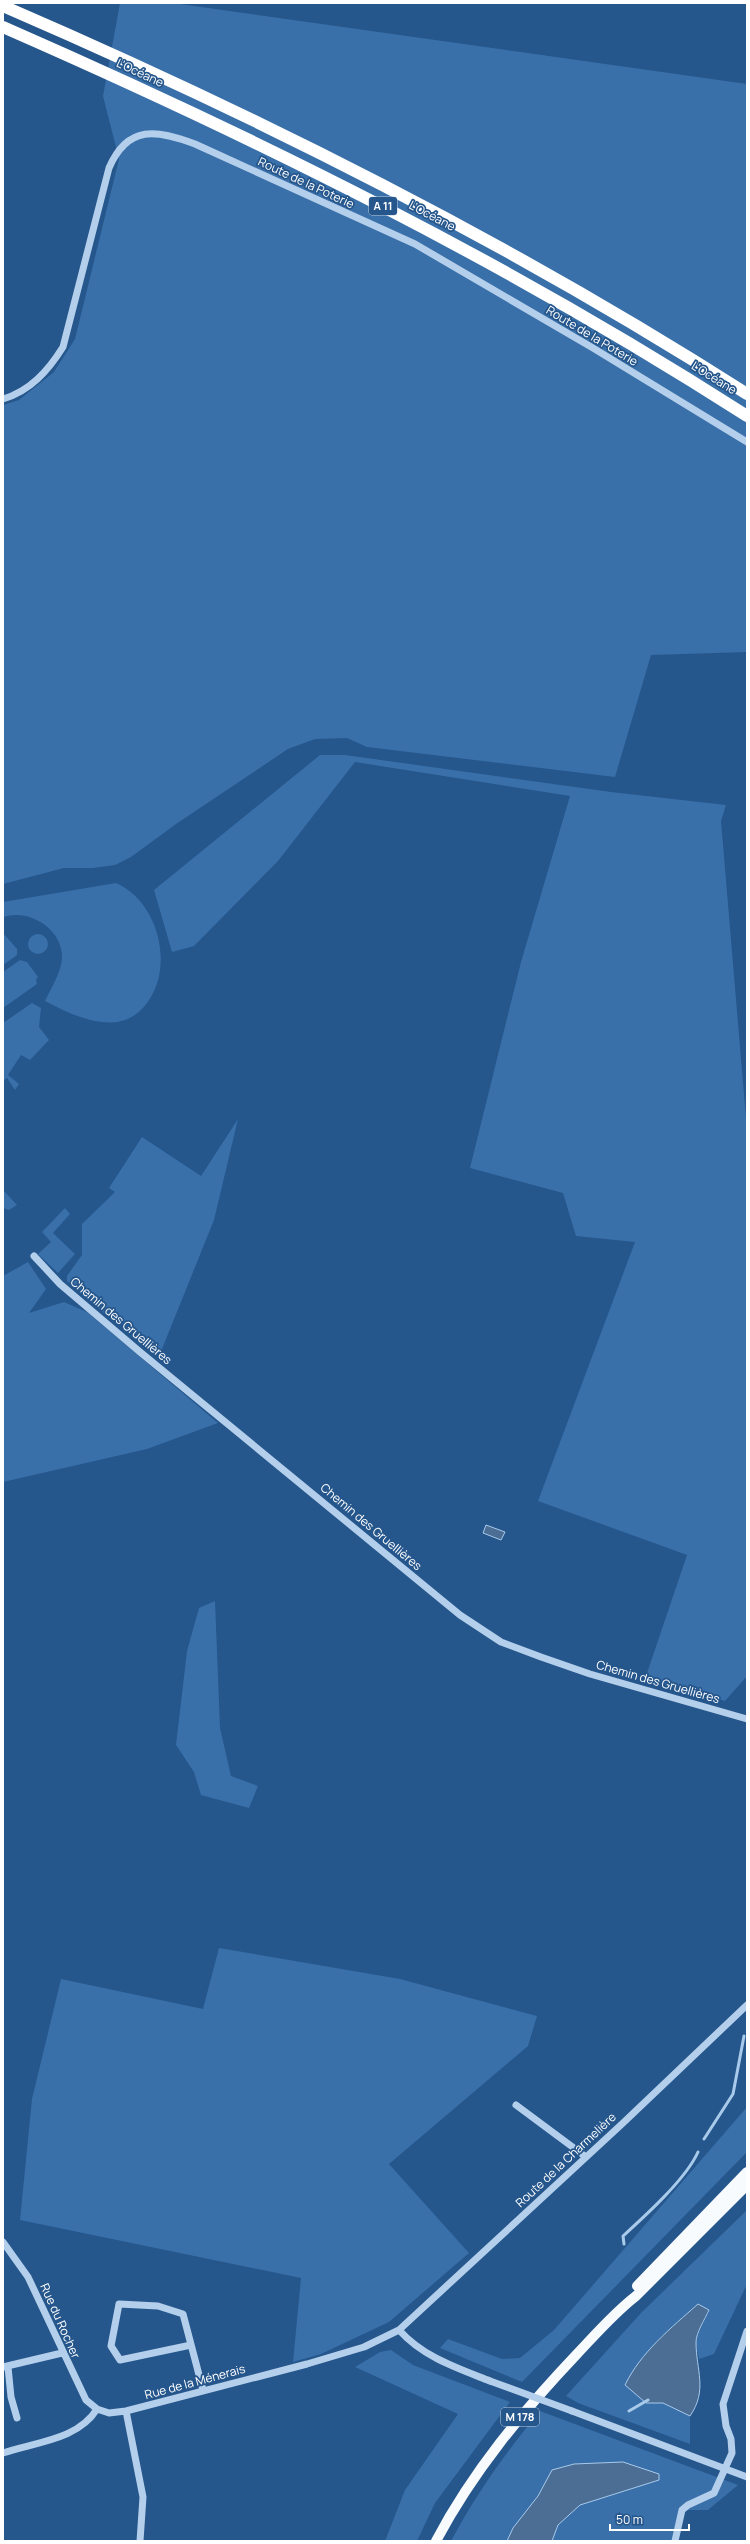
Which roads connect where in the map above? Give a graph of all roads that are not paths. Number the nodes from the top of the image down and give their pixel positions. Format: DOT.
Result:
graph roads {
  1 [pos="3,6"];
  2 [pos="3,27"];
  3 [pos="747,394"];
  4 [pos="3,399"];
  5 [pos="747,416"];
  6 [pos="747,442"];
  7 [pos="34,1256"];
  8 [pos="747,1719"];
  9 [pos="747,2005"];
  10 [pos="516,2105"];
  11 [pos="586,2157"];
  12 [pos="747,2172"];
  13 [pos="747,2185"];
  14 [pos="3,2242"];
  15 [pos="622,2307"];
  16 [pos="399,2330"];
  17 [pos="747,2331"];
  18 [pos="744,2344"];
  19 [pos="191,2345"];
  20 [pos="62,2353"];
  21 [pos="5,2367"];
  22 [pos="203,2390"];
  23 [pos="97,2409"];
  24 [pos="126,2411"];
  25 [pos="17,2418"];
  26 [pos="3,2453"];
  27 [pos="724,2470"];
  28 [pos="747,2478"];
  29 [pos="140,2541"];
  30 [pos="436,2541"];
  31 [pos="675,2541"];
  1 -- 3 [label="highway, L’Océane / A 11"];
  2 -- 5 [label="highway, L’Océane / A 11"];
  4 -- 6 [label="street, Route de la Poterie"];
  7 -- 8 [label="street, Chemin des Gruellières"];
  9 -- 11 [label="street, Route de la Charmelière"];
  10 -- 11 [label="street"];
  11 -- 16 [label="street, Route de la Charmelière"];
  12 -- 15 [label="main road, M 178"];
  13 -- 15 [label="main road, M 178"];
  14 -- 20 [label="street, Rue du Rocher"];
  15 -- 30 [label="main road, M 178"];
  16 -- 22 [label="street, Rue de la Ménerais"];
  16 -- 27 [label="street, bridge"];
  17 -- 18 [label="street"];
  18 -- 27 [label="street"];
  19 -- 19 [label="street"];
  19 -- 22 [label="street"];
  20 -- 21 [label="street"];
  20 -- 23 [label="street, Rue du Rocher"];
  21 -- 25 [label="street"];
  22 -- 24 [label="street, Rue de la Ménerais"];
  23 -- 24 [label="street, Rue de la Ménerais"];
  23 -- 26 [label="street"];
  24 -- 29 [label="street"];
  27 -- 28 [label="street"];
  27 -- 31 [label="street"];
}
